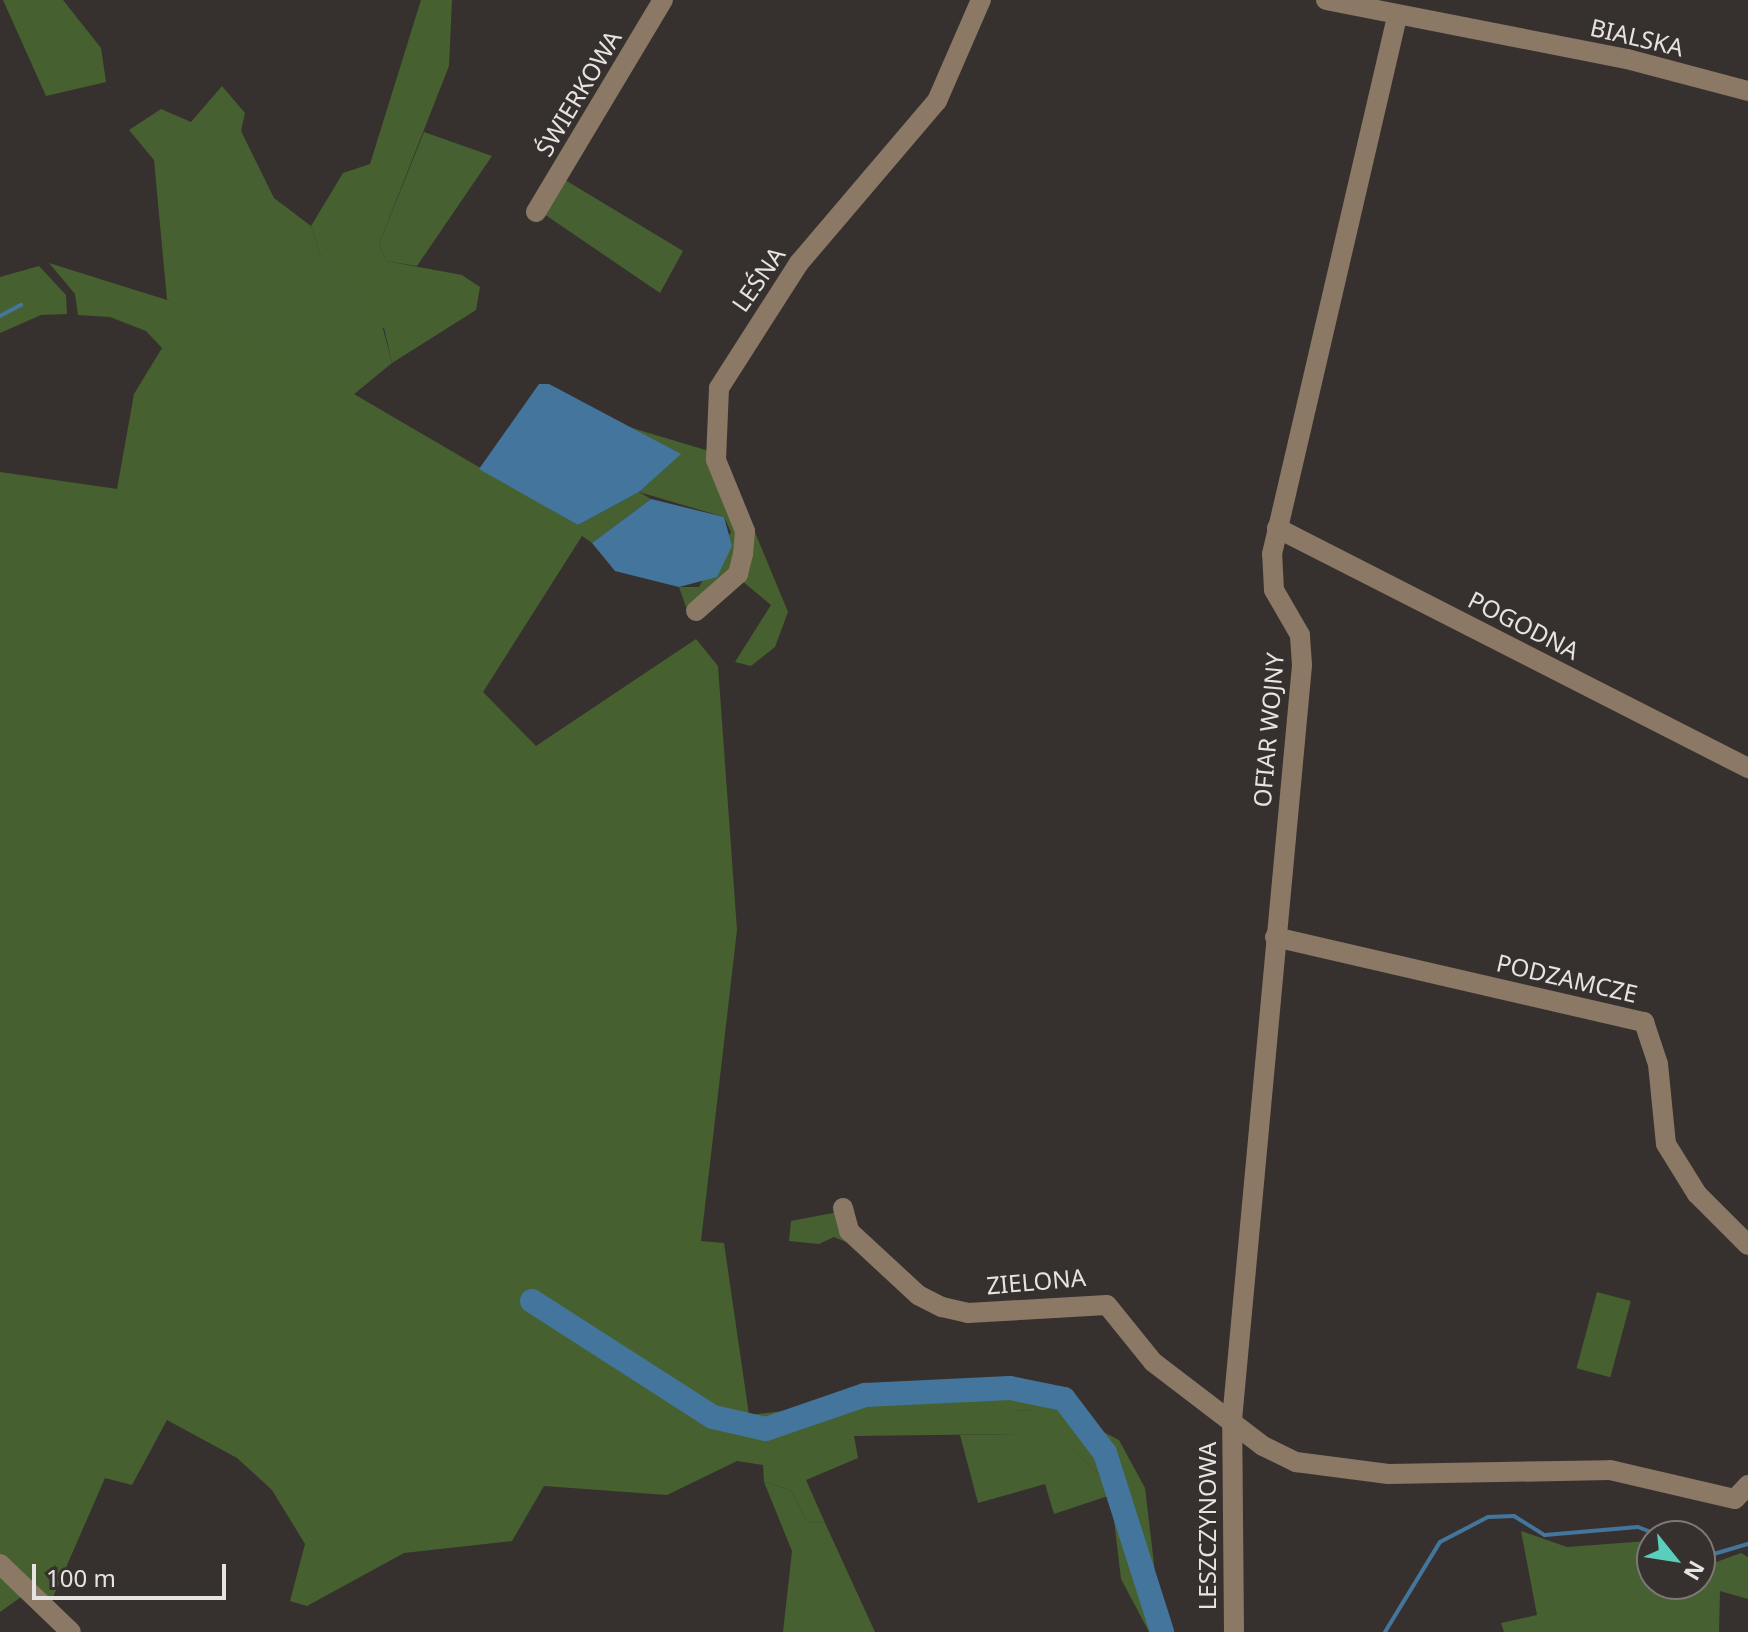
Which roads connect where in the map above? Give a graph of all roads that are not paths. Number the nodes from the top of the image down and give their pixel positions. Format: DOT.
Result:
graph roads {
  1 [pos="663,0"];
  2 [pos="981,0"];
  3 [pos="1326,0"];
  4 [pos="1397,17"];
  5 [pos="1748,91"];
  6 [pos="536,212"];
  7 [pos="1277,528"];
  8 [pos="696,611"];
  9 [pos="1748,768"];
  10 [pos="1275,937"];
  11 [pos="843,1208"];
  12 [pos="1748,1245"];
  13 [pos="1232,1420"];
  14 [pos="1748,1485"];
  15 [pos="0,1564"];
  16 [pos="71,1632"];
  17 [pos="1234,1632"];
  1 -- 6 [label="street, ŚWIERKOWA"];
  2 -- 8 [label="street, LEŚNA"];
  3 -- 4 [label="street, BIALSKA"];
  4 -- 5 [label="street, BIALSKA"];
  4 -- 7 [label="street, OFIAR WOJNY"];
  7 -- 9 [label="street, POGODNA"];
  7 -- 10 [label="street, OFIAR WOJNY"];
  10 -- 12 [label="street, PODZAMCZE"];
  10 -- 13 [label="street, OFIAR WOJNY"];
  11 -- 13 [label="street, ZIELONA"];
  13 -- 14 [label="street"];
  13 -- 17 [label="street, LESZCZYNOWA"];
  15 -- 16 [label="street"];
}
